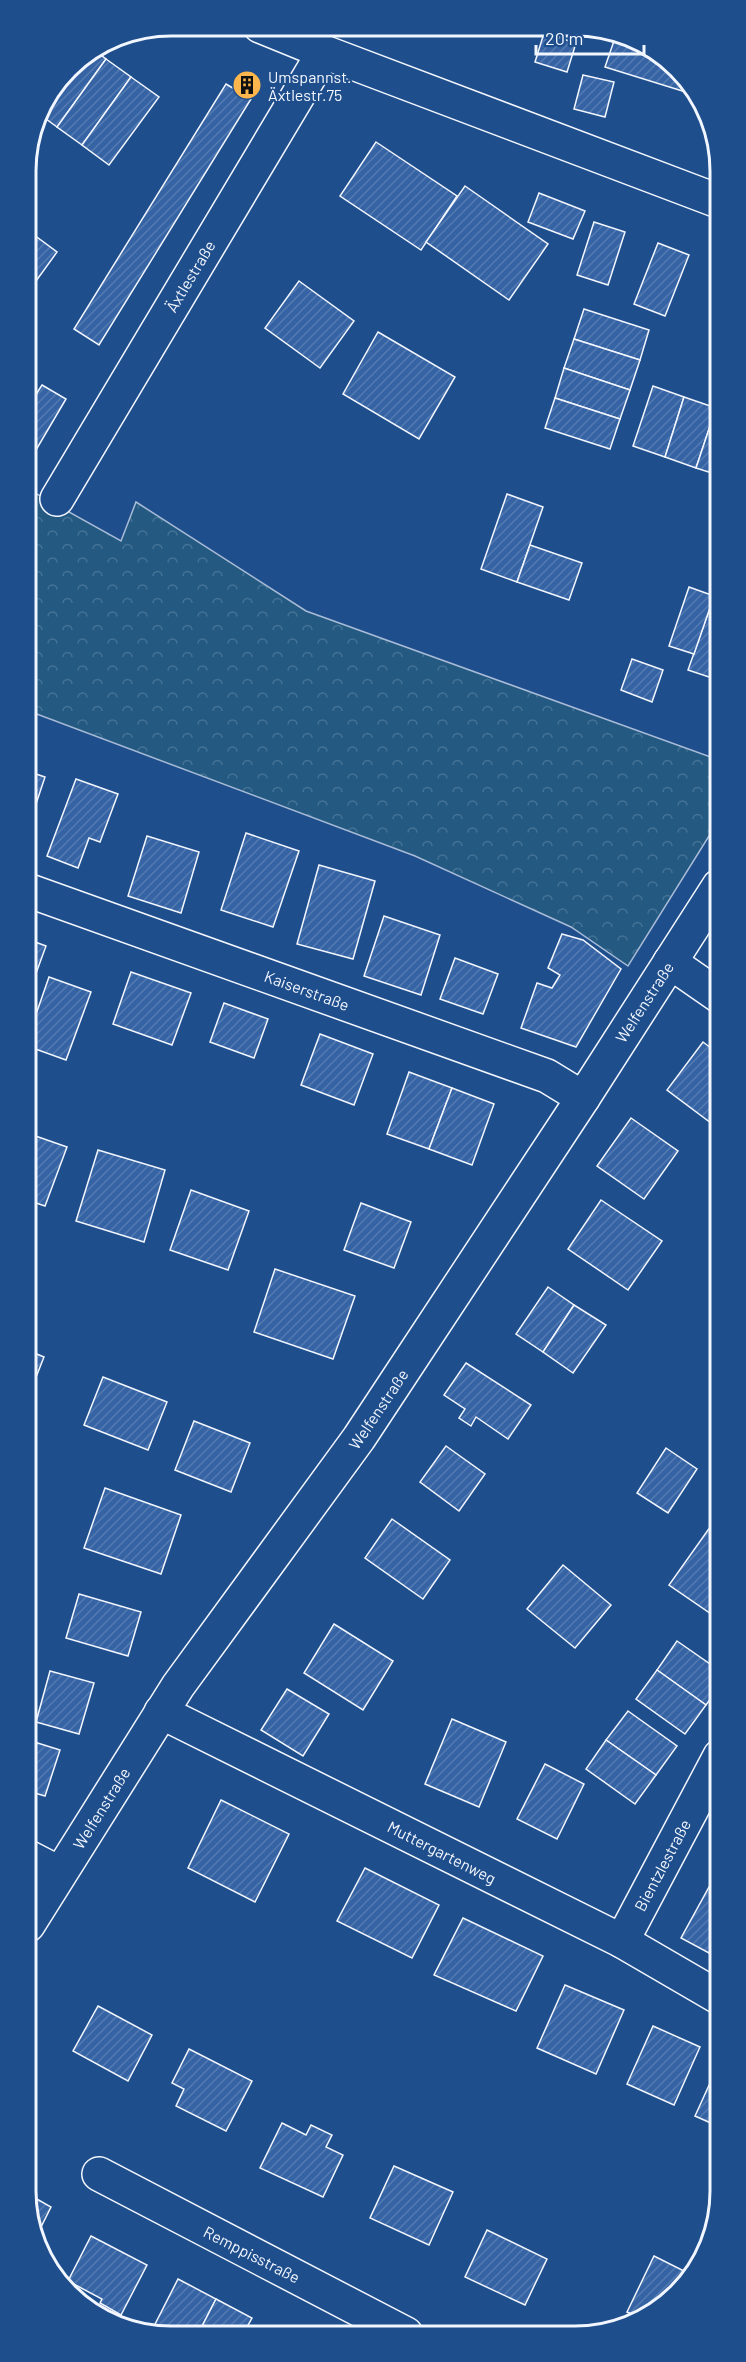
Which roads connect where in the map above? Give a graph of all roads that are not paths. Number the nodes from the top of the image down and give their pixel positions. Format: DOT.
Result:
graph roads {
  1 [pos="285,36"];
  2 [pos="324,52"];
  3 [pos="710,198"];
  4 [pos="57,499"];
  5 [pos="36,893"];
  6 [pos="710,900"];
  7 [pos="670,962"];
  8 [pos="710,990"];
  9 [pos="583,1098"];
  10 [pos="161,1712"];
  11 [pos="710,1775"];
  12 [pos="36,1861"];
  13 [pos="59,1874"];
  14 [pos="36,1912"];
  15 [pos="622,1941"];
  16 [pos="710,1992"];
  17 [pos="99,2174"];
  18 [pos="391,2326"];
  1 -- 2 [label="street"];
  2 -- 3 [label="street"];
  2 -- 4 [label="street, Äxtlestraße"];
  5 -- 9 [label="street, Kaiserstraße"];
  6 -- 7 [label="street, Welfenstraße"];
  7 -- 8 [label="street"];
  7 -- 9 [label="street, Welfenstraße"];
  9 -- 10 [label="street, Welfenstraße"];
  10 -- 13 [label="street, Welfenstraße"];
  10 -- 15 [label="street, Muttergartenweg"];
  11 -- 15 [label="street, Bientzlestraße"];
  12 -- 13 [label="street"];
  13 -- 14 [label="street, Welfenstraße"];
  15 -- 16 [label="street, Muttergartenweg"];
  17 -- 18 [label="street, Remppisstraße"];
}
